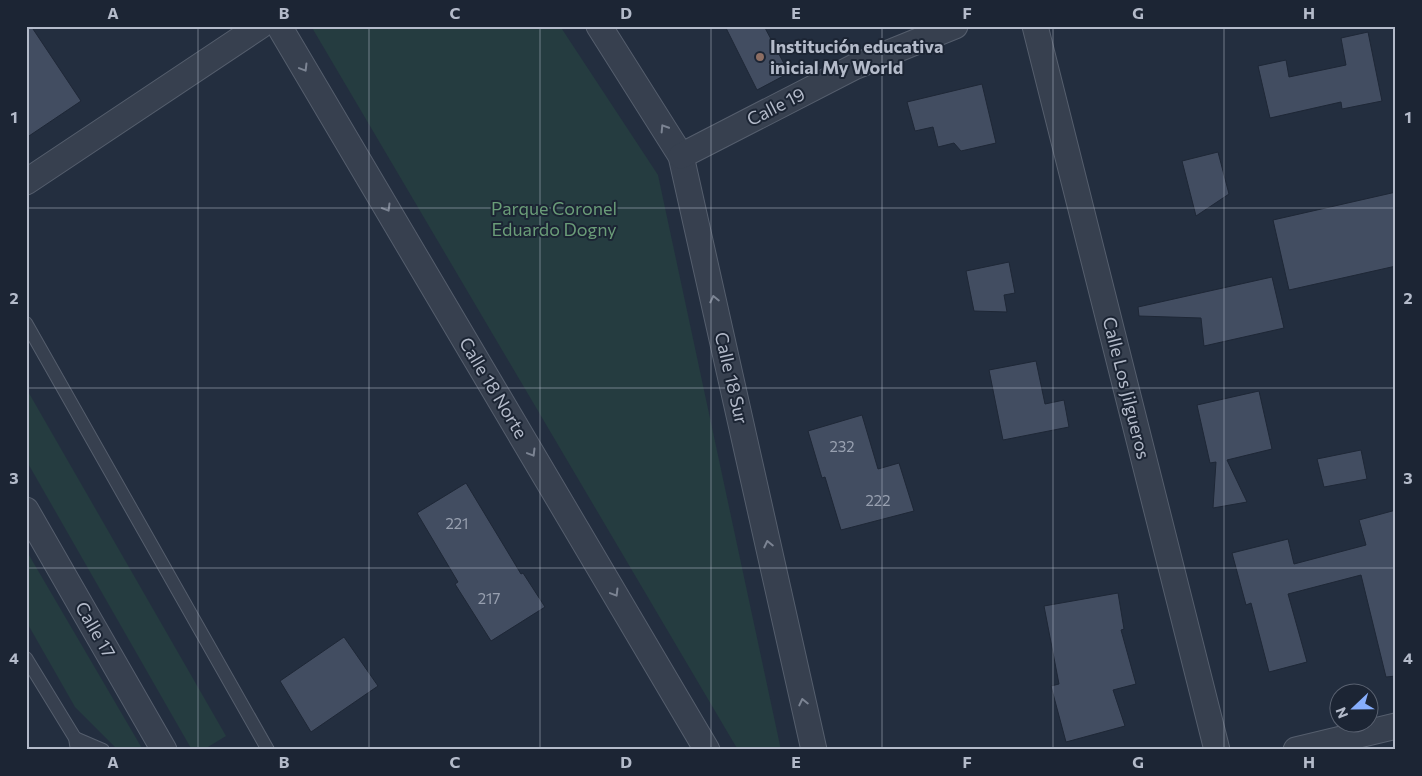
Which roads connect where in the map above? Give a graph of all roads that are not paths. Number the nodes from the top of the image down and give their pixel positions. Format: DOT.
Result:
graph roads {
  1 [pos="260,26"];
  2 [pos="279,26"];
  3 [pos="599,26"];
  4 [pos="955,26"];
  5 [pos="1035,26"];
  6 [pos="681,156"];
  7 [pos="26,182"];
  8 [pos="26,323"];
  9 [pos="26,510"];
  10 [pos="26,658"];
  11 [pos="1396,726"];
  12 [pos="76,744"];
  13 [pos="103,750"];
  14 [pos="164,750"];
  15 [pos="268,750"];
  16 [pos="707,750"];
  17 [pos="814,750"];
  18 [pos="1217,750"];
  19 [pos="1296,750"];
  1 -- 7 [label="street"];
  2 -- 16 [label="street, Calle 18 Norte, one-way"];
  6 -- 3 [label="street, Calle 18 Sur, one-way"];
  4 -- 6 [label="street, Calle 19"];
  5 -- 18 [label="street, Calle Los Jilgueros"];
  17 -- 6 [label="street, Calle 18 Sur, one-way"];
  8 -- 15 [label="lane"];
  9 -- 14 [label="street, Calle 17"];
  10 -- 12 [label="lane"];
  11 -- 19 [label="street"];
  12 -- 13 [label="lane"];
}
